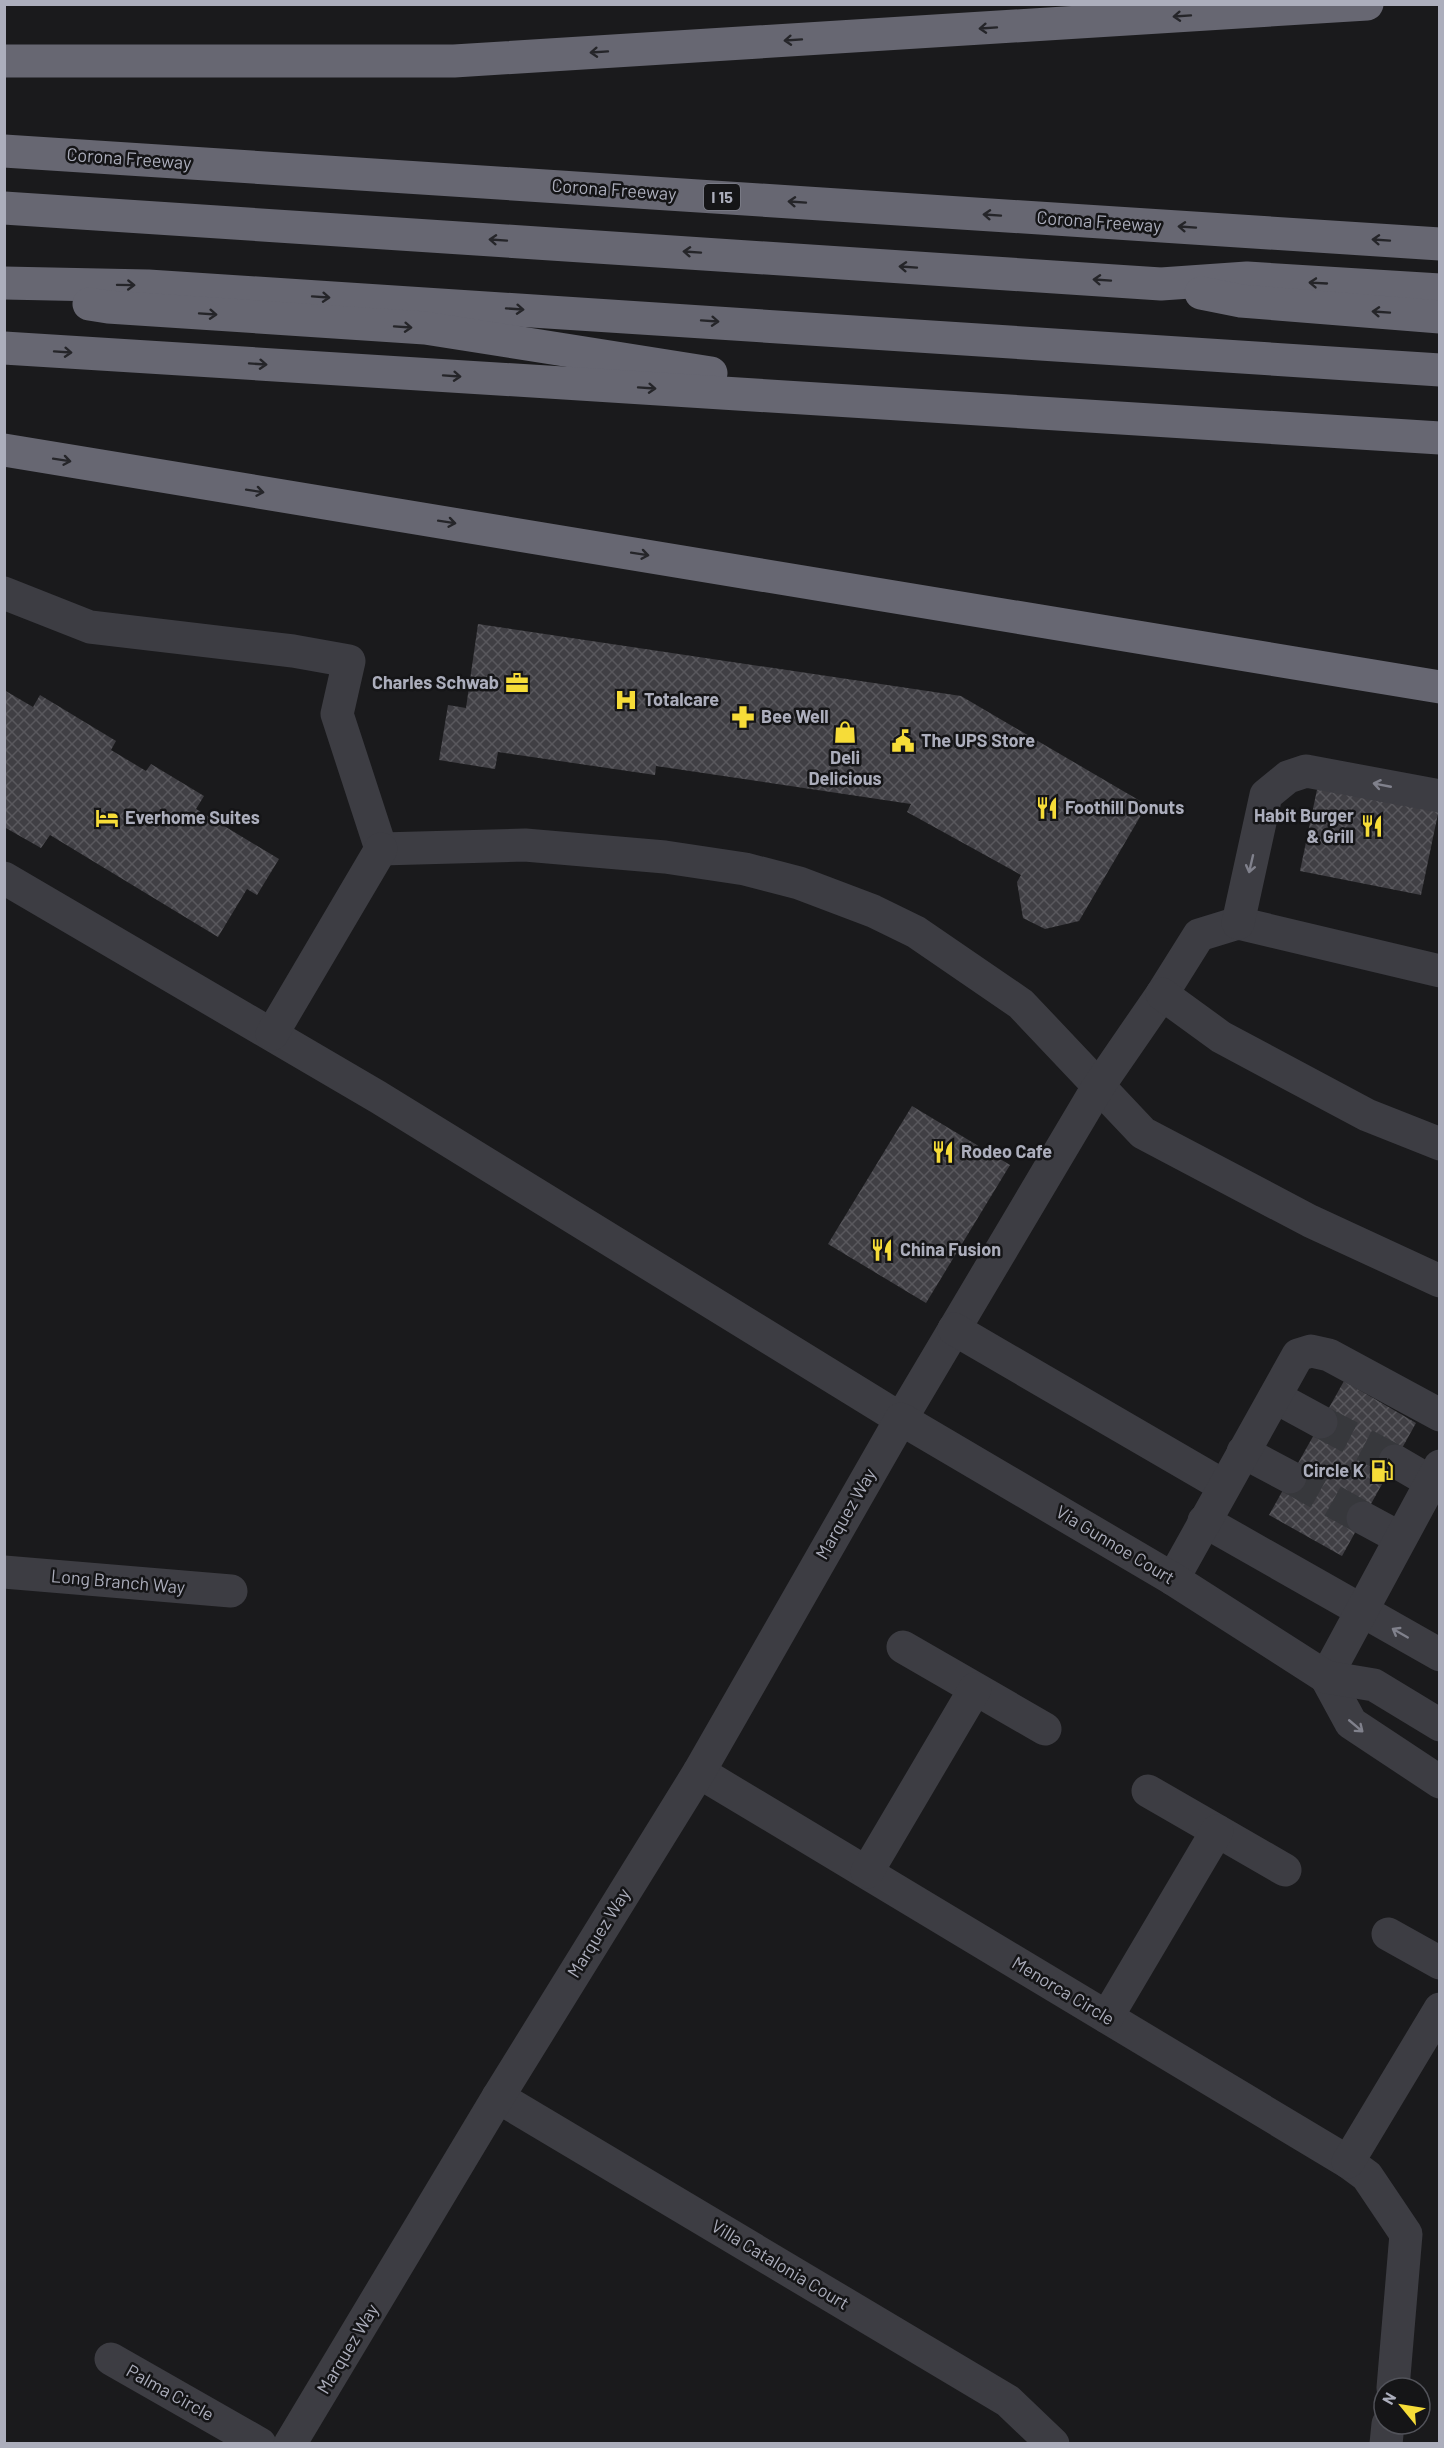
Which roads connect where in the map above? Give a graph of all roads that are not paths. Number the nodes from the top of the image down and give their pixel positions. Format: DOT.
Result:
graph roads {
  1 [pos="1367,4"];
  2 [pos="4,61"];
  3 [pos="4,151"];
  4 [pos="4,208"];
  5 [pos="1440,244"];
  6 [pos="4,283"];
  7 [pos="1161,284"];
  8 [pos="4,288"];
  9 [pos="1440,290"];
  10 [pos="1440,316"];
  11 [pos="4,348"];
  12 [pos="1440,370"];
  13 [pos="909,405"];
  14 [pos="1440,438"];
  15 [pos="4,450"];
  16 [pos="4,593"];
  17 [pos="1440,687"];
  18 [pos="1440,796"];
  19 [pos="381,849"];
  20 [pos="4,878"];
  21 [pos="1238,923"];
  22 [pos="1440,971"];
  23 [pos="1162,994"];
  24 [pos="272,1034"];
  25 [pos="1098,1087"];
  26 [pos="1440,1144"];
  27 [pos="1440,1281"];
  28 [pos="954,1329"];
  29 [pos="1275,1397"];
  30 [pos="1440,1416"];
  31 [pos="902,1419"];
  32 [pos="1321,1422"];
  33 [pos="1243,1452"];
  34 [pos="1395,1461"];
  35 [pos="1435,1474"];
  36 [pos="1290,1477"];
  37 [pos="1224,1486"];
  38 [pos="1363,1518"];
  39 [pos="1204,1521"];
  40 [pos="1400,1538"];
  41 [pos="4,1572"];
  42 [pos="1173,1579"];
  43 [pos="231,1591"];
  44 [pos="1361,1610"];
  45 [pos="903,1647"];
  46 [pos="1440,1655"];
  47 [pos="1326,1677"];
  48 [pos="975,1689"];
  49 [pos="1440,1725"];
  50 [pos="1045,1729"];
  51 [pos="699,1772"];
  52 [pos="1440,1782"];
  53 [pos="1148,1791"];
  54 [pos="1217,1831"];
  55 [pos="1285,1870"];
  56 [pos="867,1872"];
  57 [pos="1388,1934"];
  58 [pos="1440,1963"];
  59 [pos="1440,2009"];
  60 [pos="1107,2017"];
  61 [pos="498,2097"];
  62 [pos="1348,2162"];
  63 [pos="111,2359"];
  64 [pos="1394,2376"];
  65 [pos="260,2444"];
  66 [pos="290,2444"];
  67 [pos="1053,2444"];
  1 -- 2 [label="highway, one-way"];
  5 -- 3 [label="highway, Corona Freeway / I 15, one-way"];
  7 -- 4 [label="highway, one-way"];
  6 -- 12 [label="highway, one-way"];
  9 -- 7 [label="highway, one-way"];
  10 -- 7 [label="highway, one-way"];
  8 -- 13 [label="highway, one-way"];
  11 -- 13 [label="highway, one-way"];
  13 -- 14 [label="highway"];
  15 -- 17 [label="highway, one-way"];
  16 -- 19 [label="street"];
  18 -- 21 [label="street, one-way"];
  19 -- 24 [label="street"];
  19 -- 25 [label="street"];
  20 -- 24 [label="street, Via Gunnoe Court"];
  21 -- 22 [label="street"];
  21 -- 23 [label="street, Marquez Way"];
  23 -- 25 [label="street, Marquez Way"];
  23 -- 26 [label="street"];
  24 -- 31 [label="street, Via Gunnoe Court"];
  25 -- 27 [label="street"];
  25 -- 28 [label="street, Marquez Way"];
  28 -- 31 [label="street, Marquez Way"];
  28 -- 37 [label="street"];
  29 -- 30 [label="street"];
  29 -- 32 [label="street"];
  29 -- 33 [label="street"];
  31 -- 42 [label="street, Via Gunnoe Court"];
  31 -- 51 [label="street, Marquez Way"];
  33 -- 36 [label="street"];
  33 -- 37 [label="street"];
  34 -- 35 [label="street"];
  35 -- 40 [label="street"];
  37 -- 39 [label="street"];
  38 -- 40 [label="street"];
  39 -- 42 [label="street"];
  39 -- 44 [label="street"];
  40 -- 44 [label="street"];
  41 -- 43 [label="street, Long Branch Way"];
  42 -- 47 [label="street, Via Gunnoe Court"];
  46 -- 44 [label="street, one-way"];
  44 -- 47 [label="street"];
  45 -- 48 [label="street"];
  47 -- 49 [label="street, Via Gunnoe Court"];
  47 -- 52 [label="street, Via Gunnoe Court, one-way"];
  48 -- 50 [label="street"];
  48 -- 56 [label="street"];
  51 -- 56 [label="street, Menorca Circle"];
  51 -- 61 [label="street, Marquez Way"];
  53 -- 54 [label="street"];
  54 -- 55 [label="street"];
  54 -- 60 [label="street"];
  56 -- 60 [label="street, Menorca Circle"];
  57 -- 58 [label="street"];
  59 -- 62 [label="street"];
  60 -- 62 [label="street, Menorca Circle"];
  61 -- 66 [label="street, Marquez Way"];
  61 -- 67 [label="street, Villa Catalonia Court"];
  62 -- 64 [label="street, Menorca Circle"];
  63 -- 65 [label="street, Palma Circle"];
}
